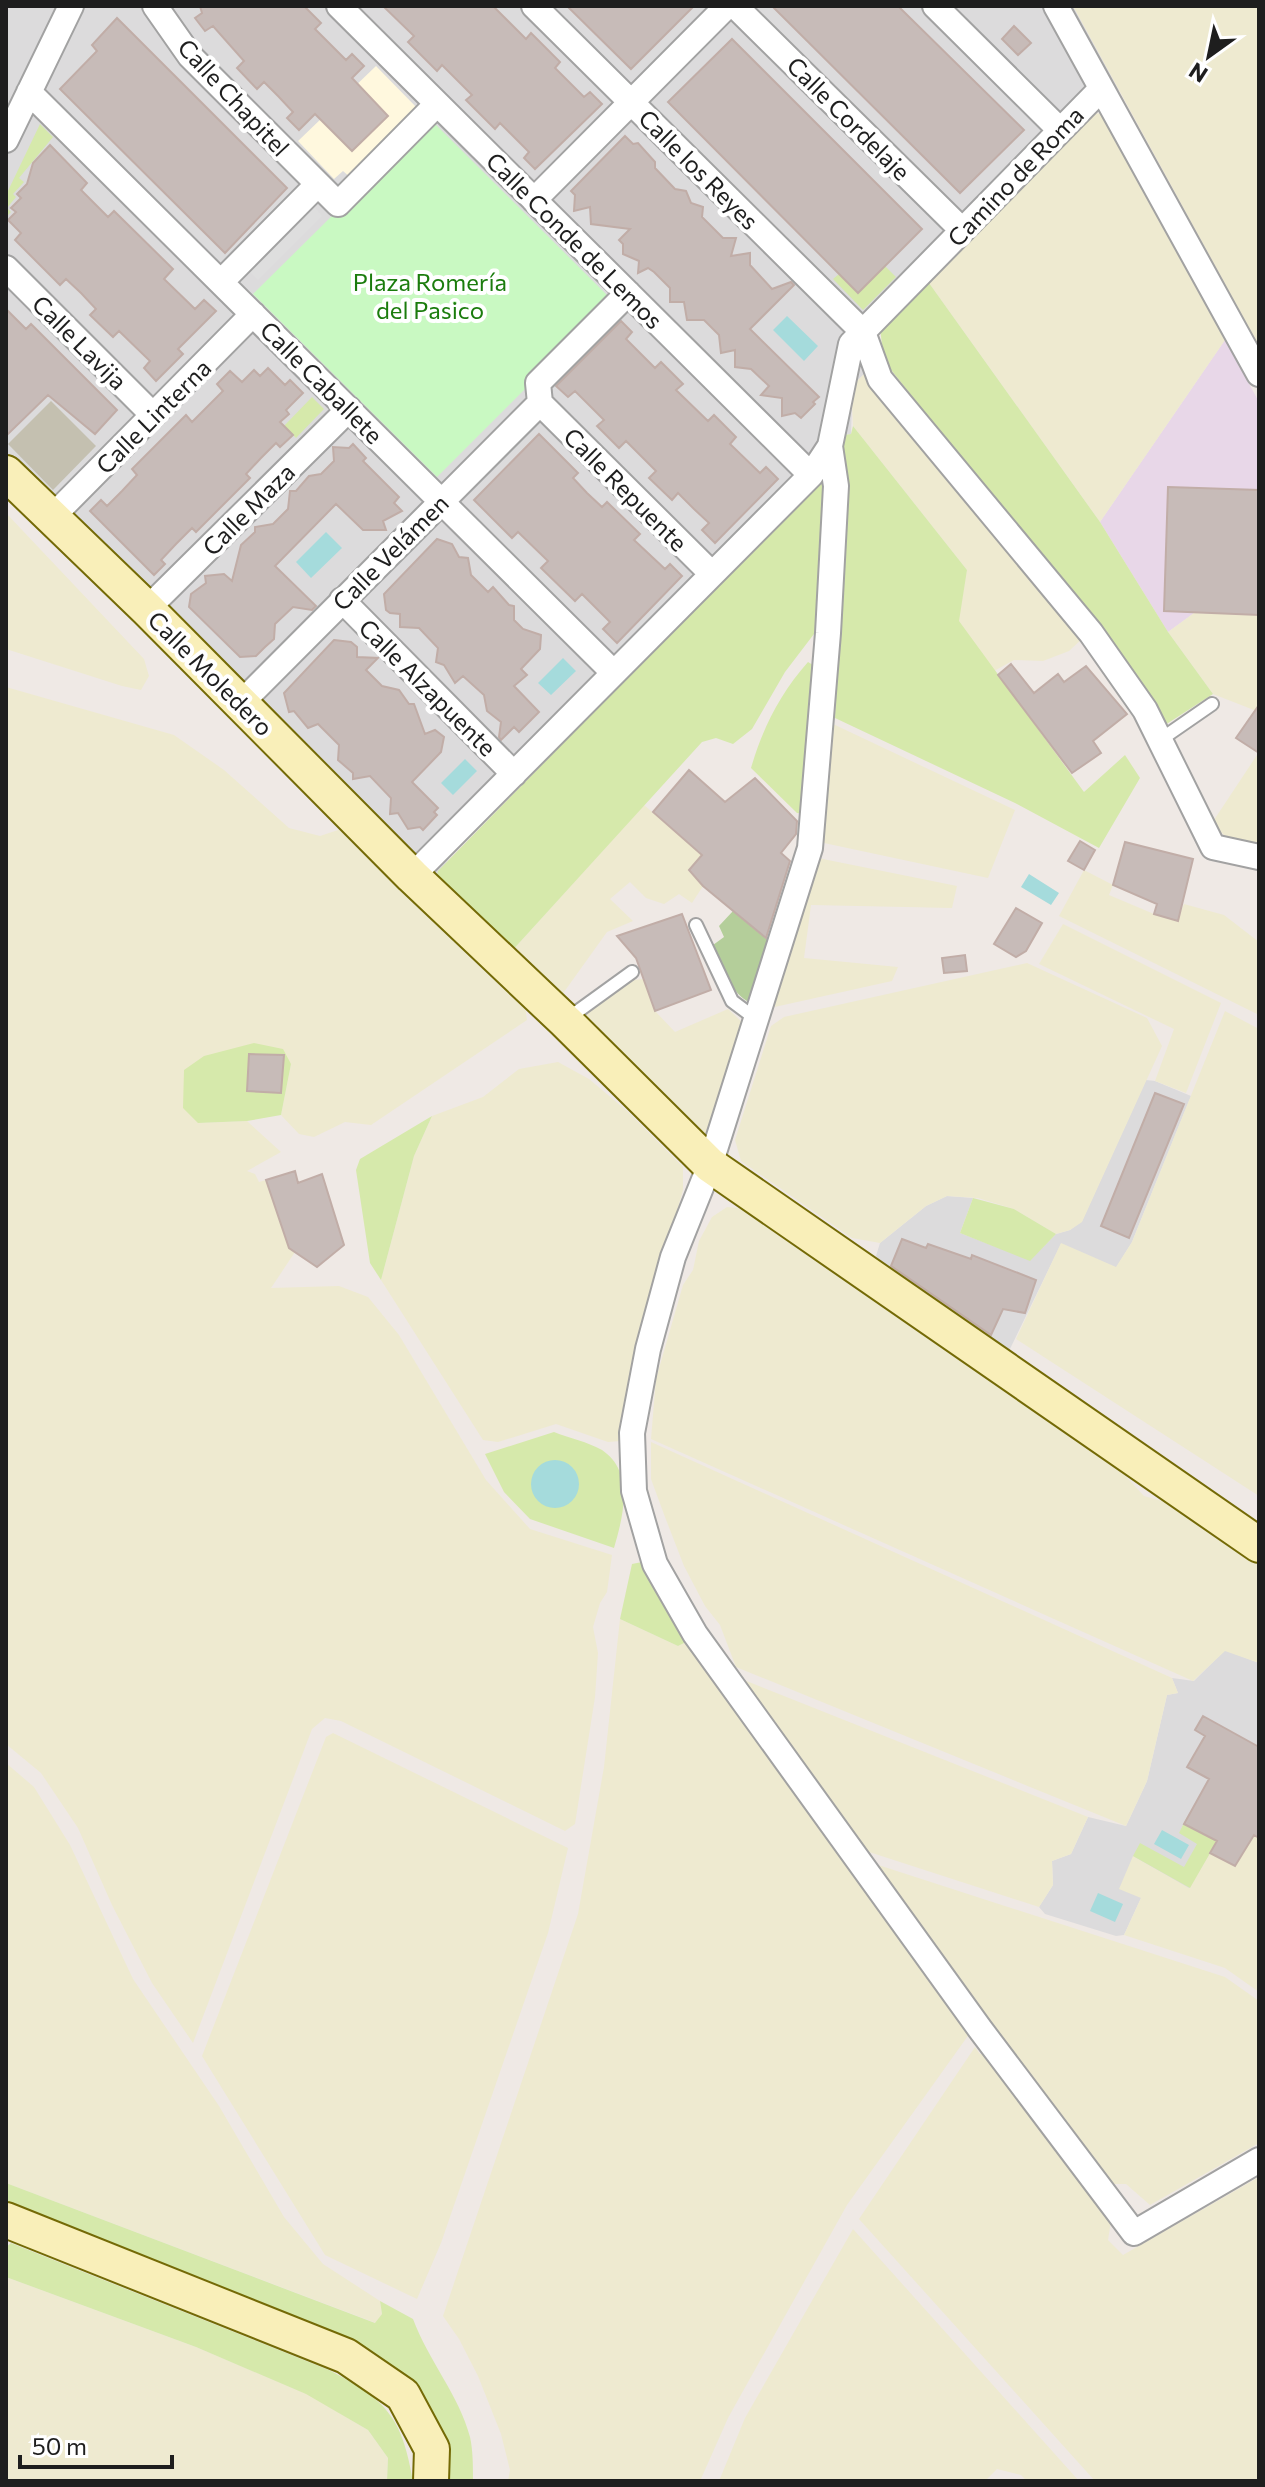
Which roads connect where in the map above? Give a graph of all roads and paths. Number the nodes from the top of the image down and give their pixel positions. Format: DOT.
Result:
graph roads {
  1 [pos="71,6"];
  2 [pos="155,6"];
  3 [pos="339,6"];
  4 [pos="534,6"];
  5 [pos="727,6"];
  6 [pos="735,6"];
  7 [pos="935,6"];
  8 [pos="1056,6"];
  9 [pos="1101,89"];
  10 [pos="29,92"];
  11 [pos="632,101"];
  12 [pos="437,104"];
  13 [pos="1060,130"];
  14 [pos="6,140"];
  15 [pos="318,184"];
  16 [pos="534,200"];
  17 [pos="962,230"];
  18 [pos="6,268"];
  19 [pos="221,282"];
  20 [pos="628,293"];
  21 [pos="253,314"];
  22 [pos="863,332"];
  23 [pos="1259,374"];
  24 [pos="540,403"];
  25 [pos="349,409"];
  26 [pos="153,415"];
  27 [pos="830,446"];
  28 [pos="6,473"];
  29 [pos="811,475"];
  30 [pos="441,501"];
  31 [pos="52,517"];
  32 [pos="712,574"];
  33 [pos="342,600"];
  34 [pos="147,609"];
  35 [pos="614,673"];
  36 [pos="241,703"];
  37 [pos="1212,704"];
  38 [pos="1160,740"];
  39 [pos="514,774"];
  40 [pos="1259,857"];
  41 [pos="412,876"];
  42 [pos="696,925"];
  43 [pos="632,972"];
  44 [pos="756,1019"];
  45 [pos="565,1021"];
  46 [pos="710,1165"];
  47 [pos="1259,1545"];
  48 [pos="1259,2160"];
  49 [pos="6,2220"];
  50 [pos="431,2481"];
  1 -- 10 [label="street"];
  2 -- 15 [label="street, Calle Chapitel"];
  3 -- 12 [label="street, Calle Conde de Lemos"];
  4 -- 11 [label="street, Calle los Reyes"];
  5 -- 11 [label="street"];
  6 -- 17 [label="street, Calle Cordelaje"];
  7 -- 13 [label="street"];
  8 -- 9 [label="street, Camino de Roma"];
  9 -- 13 [label="street, Camino de Roma"];
  9 -- 23 [label="street"];
  10 -- 14 [label="street"];
  10 -- 19 [label="street, Calle Caballete"];
  11 -- 16 [label="street"];
  11 -- 22 [label="street, Calle los Reyes"];
  12 -- 15 [label="street"];
  12 -- 16 [label="street, Calle Conde de Lemos"];
  13 -- 17 [label="street, Camino de Roma"];
  15 -- 19 [label="street"];
  16 -- 20 [label="street, Calle Conde de Lemos"];
  17 -- 22 [label="street, Camino de Roma"];
  18 -- 26 [label="street, Calle Lavija"];
  19 -- 21 [label="street, Calle Caballete"];
  20 -- 24 [label="street"];
  20 -- 29 [label="street, Calle Conde de Lemos"];
  21 -- 25 [label="street, Calle Caballete"];
  21 -- 26 [label="street, Calle Linterna"];
  22 -- 27 [label="street, Camino de Roma"];
  22 -- 38 [label="street"];
  24 -- 30 [label="street, Calle Velámen"];
  24 -- 32 [label="street, Calle Repuente"];
  25 -- 30 [label="street, Calle Caballete"];
  25 -- 34 [label="street, Calle Maza"];
  26 -- 31 [label="street, Calle Linterna"];
  27 -- 29 [label="street"];
  27 -- 44 [label="street"];
  28 -- 31 [label="main road, Calle Moledero"];
  29 -- 32 [label="street"];
  30 -- 33 [label="street, Calle Velámen"];
  30 -- 35 [label="street, Calle Caballete"];
  31 -- 34 [label="main road, Calle Moledero"];
  32 -- 35 [label="street"];
  33 -- 36 [label="street, Calle Velámen"];
  33 -- 39 [label="street, Calle Alzapuente"];
  34 -- 36 [label="main road, Calle Moledero"];
  35 -- 39 [label="street"];
  36 -- 41 [label="main road, Calle Moledero"];
  37 -- 38 [label="lane"];
  38 -- 40 [label="street"];
  39 -- 41 [label="street"];
  41 -- 45 [label="main road, Calle Moledero"];
  42 -- 44 [label="lane"];
  43 -- 45 [label="lane"];
  44 -- 46 [label="street"];
  45 -- 46 [label="main road, Calle Moledero"];
  46 -- 47 [label="main road, Calle Moledero"];
  46 -- 48 [label="street"];
  49 -- 50 [label="main road"];
}
